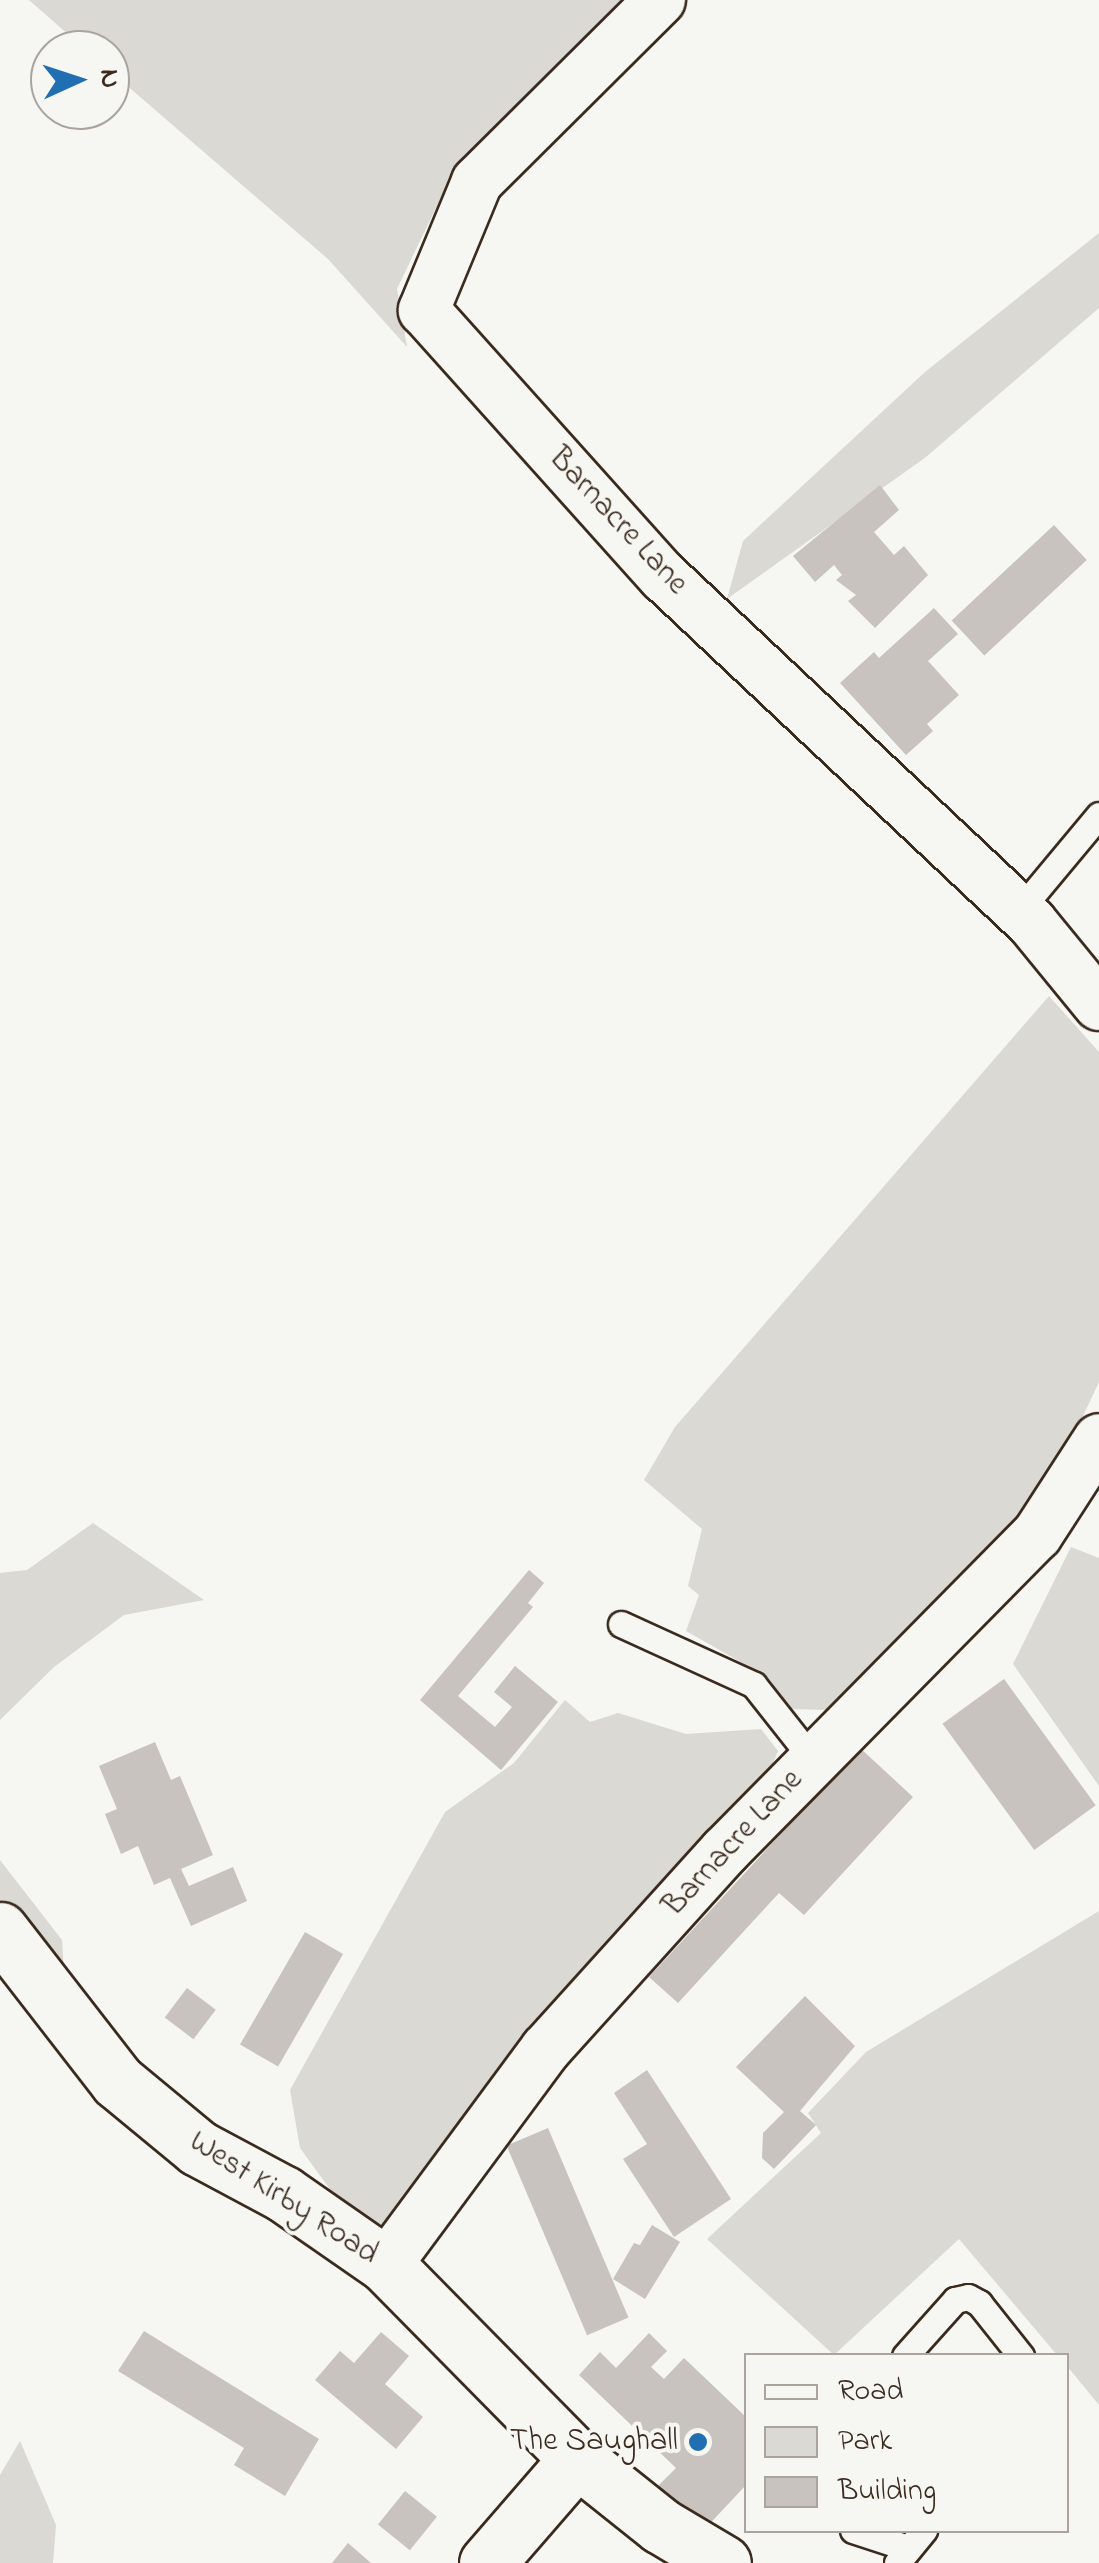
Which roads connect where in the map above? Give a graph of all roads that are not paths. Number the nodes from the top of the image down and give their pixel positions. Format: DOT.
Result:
graph roads {
  1 [pos="660,0"];
  2 [pos="1099,815"];
  3 [pos="1019,910"];
  4 [pos="1099,1005"];
  5 [pos="1099,1439"];
  6 [pos="621,1624"];
  7 [pos="814,1761"];
  8 [pos="0,1930"];
  9 [pos="386,2265"];
  10 [pos="908,2353"];
  11 [pos="1019,2353"];
  12 [pos="577,2459"];
  13 [pos="863,2533"];
  14 [pos="910,2547"];
  15 [pos="487,2563"];
  16 [pos="723,2563"];
  1 -- 3 [label="street, Barnacre Lane"];
  2 -- 3 [label="lane"];
  3 -- 4 [label="street, Barnacre Lane"];
  5 -- 7 [label="street, Barnacre Lane"];
  6 -- 7 [label="lane"];
  7 -- 9 [label="street, Barnacre Lane"];
  8 -- 9 [label="street, West Kirby Road"];
  9 -- 12 [label="street, West Kirby Road"];
  10 -- 11 [label="lane"];
  12 -- 15 [label="street"];
  12 -- 16 [label="street, West Kirby Road"];
  13 -- 14 [label="lane"];
}
